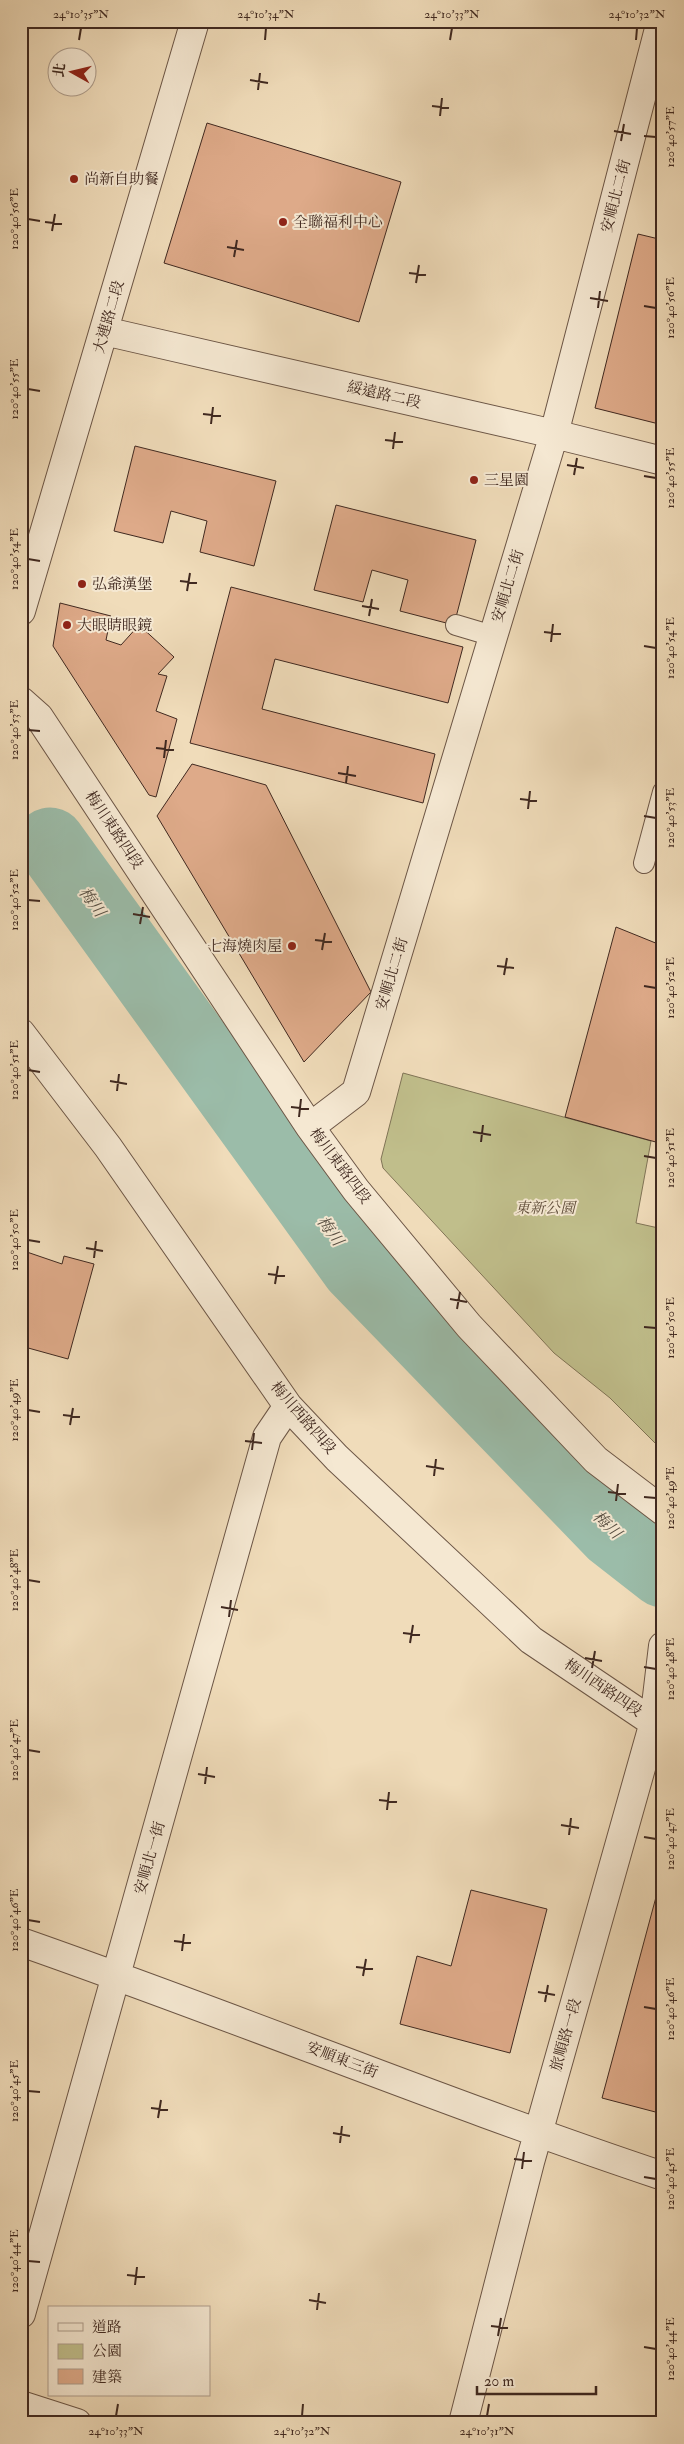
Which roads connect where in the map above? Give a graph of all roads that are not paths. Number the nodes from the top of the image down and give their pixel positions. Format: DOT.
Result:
graph roads {
  1 [pos="195,21"];
  2 [pos="661,21"];
  3 [pos="104,331"];
  4 [pos="554,434"];
  5 [pos="663,461"];
  6 [pos="21,611"];
  7 [pos="456,625"];
  8 [pos="493,636"];
  9 [pos="21,701"];
  10 [pos="663,792"];
  11 [pos="644,863"];
  12 [pos="21,1033"];
  13 [pos="310,1127"];
  14 [pos="288,1406"];
  15 [pos="663,1511"];
  16 [pos="662,1649"];
  17 [pos="658,1726"];
  18 [pos="21,1942"];
  19 [pos="118,1976"];
  20 [pos="538,2134"];
  21 [pos="663,2176"];
  22 [pos="21,2314"];
  23 [pos="21,2405"];
  24 [pos="77,2423"];
  25 [pos="463,2423"];
  1 -- 3 [label="street, 大連路二段"];
  2 -- 4 [label="street, 安順北二街"];
  3 -- 4 [label="street, 綏遠路二段"];
  3 -- 6 [label="street, 大連路二段"];
  4 -- 5 [label="street, 綏遠路二段"];
  4 -- 8 [label="street, 安順北二街"];
  7 -- 8 [label="lane"];
  8 -- 13 [label="street, 安順北二街"];
  9 -- 13 [label="street, 梅川東路四段"];
  10 -- 11 [label="lane"];
  12 -- 14 [label="street, 梅川西路四段"];
  13 -- 15 [label="street, 梅川東路四段"];
  14 -- 17 [label="street, 梅川西路四段"];
  14 -- 19 [label="street, 安順北一街"];
  16 -- 17 [label="street, 旅順路一段"];
  17 -- 20 [label="street, 旅順路一段"];
  18 -- 19 [label="street, 安順東三街"];
  19 -- 20 [label="street, 安順東三街"];
  19 -- 22 [label="street, 安順北一街"];
  20 -- 21 [label="street, 安順東三街"];
  20 -- 25 [label="street, 旅順路一段"];
  23 -- 24 [label="street"];
}
